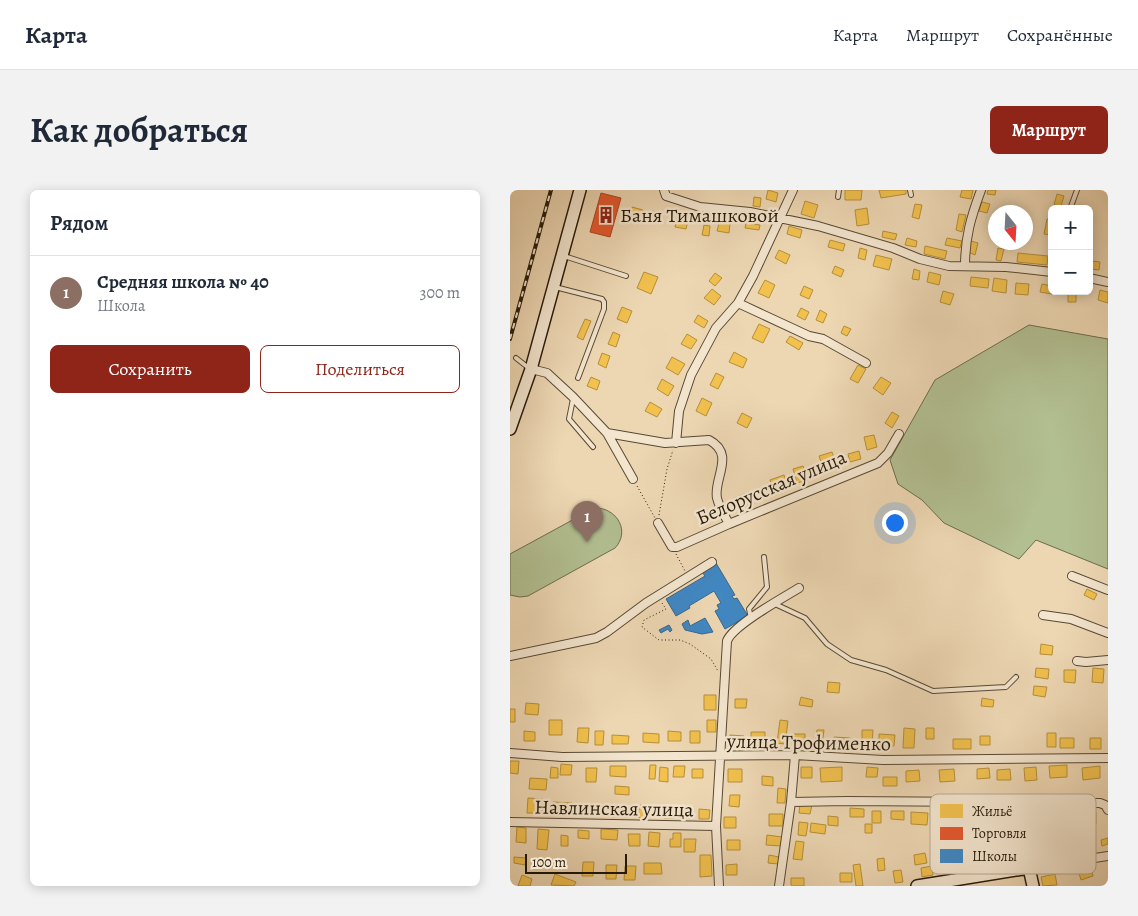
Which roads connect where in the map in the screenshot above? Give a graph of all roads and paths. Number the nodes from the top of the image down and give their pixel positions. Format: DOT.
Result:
graph roads {
  1 [pos="580,190"];
  2 [pos="664,190"];
  3 [pos="793,190"];
  4 [pos="838,190"];
  5 [pos="981,190"];
  6 [pos="1077,190"];
  7 [pos="838,197"];
  8 [pos="1071,205"];
  9 [pos="781,218"];
  10 [pos="562,255"];
  11 [pos="965,266"];
  12 [pos="1048,269"];
  13 [pos="626,276"];
  14 [pos="1093,279"];
  15 [pos="1108,282"];
  16 [pos="553,286"];
  17 [pos="738,303"];
  18 [pos="516,358"];
  19 [pos="866,363"];
  20 [pos="530,369"];
  21 [pos="578,378"];
  22 [pos="573,397"];
  23 [pos="510,429"];
  24 [pos="607,432"];
  25 [pos="899,434"];
  26 [pos="676,443"];
  27 [pos="593,447"];
  28 [pos="633,479"];
  29 [pos="658,523"];
  30 [pos="729,524"];
  31 [pos="672,547"];
  32 [pos="764,557"];
  33 [pos="712,562"];
  34 [pos="1072,576"];
  35 [pos="688,577"];
  36 [pos="799,588"];
  37 [pos="1108,590"];
  38 [pos="657,596"];
  39 [pos="775,604"];
  40 [pos="1043,615"];
  41 [pos="751,618"];
  42 [pos="1108,632"];
  43 [pos="510,656"];
  44 [pos="1108,660"];
  45 [pos="1076,661"];
  46 [pos="725,672"];
  47 [pos="1016,677"];
  48 [pos="510,753"];
  49 [pos="795,755"];
  50 [pos="720,756"];
  51 [pos="1108,758"];
  52 [pos="930,801"];
  53 [pos="791,802"];
  54 [pos="1096,803"];
  55 [pos="1108,810"];
  56 [pos="510,822"];
  57 [pos="716,826"];
  58 [pos="992,874"];
  59 [pos="718,886"];
  60 [pos="779,886"];
  61 [pos="918,886"];
  1 -- 10 [label="main road"];
  2 -- 9 [label="street"];
  3 -- 9 [label="street"];
  4 -- 7 [label="lane"];
  5 -- 11 [label="street"];
  6 -- 8 [label="lane"];
  9 -- 11 [label="street"];
  9 -- 17 [label="street"];
  10 -- 13 [label="lane"];
  10 -- 16 [label="main road"];
  11 -- 12 [label="street"];
  14 -- 15 [label="street"];
  16 -- 20 [label="main road"];
  16 -- 21 [label="lane"];
  17 -- 19 [label="street"];
  17 -- 26 [label="street"];
  18 -- 20 [label="lane"];
  20 -- 22 [label="street"];
  20 -- 23 [label="main road"];
  22 -- 24 [label="street"];
  22 -- 27 [label="lane"];
  24 -- 26 [label="street"];
  24 -- 28 [label="street"];
  25 -- 30 [label="street, Белорусская улица"];
  26 -- 29 [label="path"];
  26 -- 30 [label="street"];
  28 -- 29 [label="path"];
  29 -- 31 [label="street"];
  30 -- 31 [label="street, Белорусская улица"];
  31 -- 35 [label="path"];
  32 -- 41 [label="lane"];
  33 -- 35 [label="street"];
  34 -- 37 [label="street"];
  35 -- 38 [label="street"];
  36 -- 39 [label="street"];
  38 -- 43 [label="street"];
  38 -- 46 [label="path"];
  39 -- 41 [label="street"];
  39 -- 47 [label="lane"];
  40 -- 42 [label="street"];
  41 -- 46 [label="street"];
  44 -- 45 [label="street"];
  46 -- 50 [label="street"];
  48 -- 50 [label="street, улица Трофименко"];
  49 -- 50 [label="street, улица Трофименко"];
  49 -- 51 [label="street, улица Трофименко"];
  49 -- 53 [label="street"];
  50 -- 57 [label="street"];
  52 -- 53 [label="street"];
  53 -- 60 [label="street"];
  54 -- 55 [label="street"];
  56 -- 57 [label="street, Навлинская улица"];
  57 -- 59 [label="street"];
  58 -- 61 [label="main road"];
}
